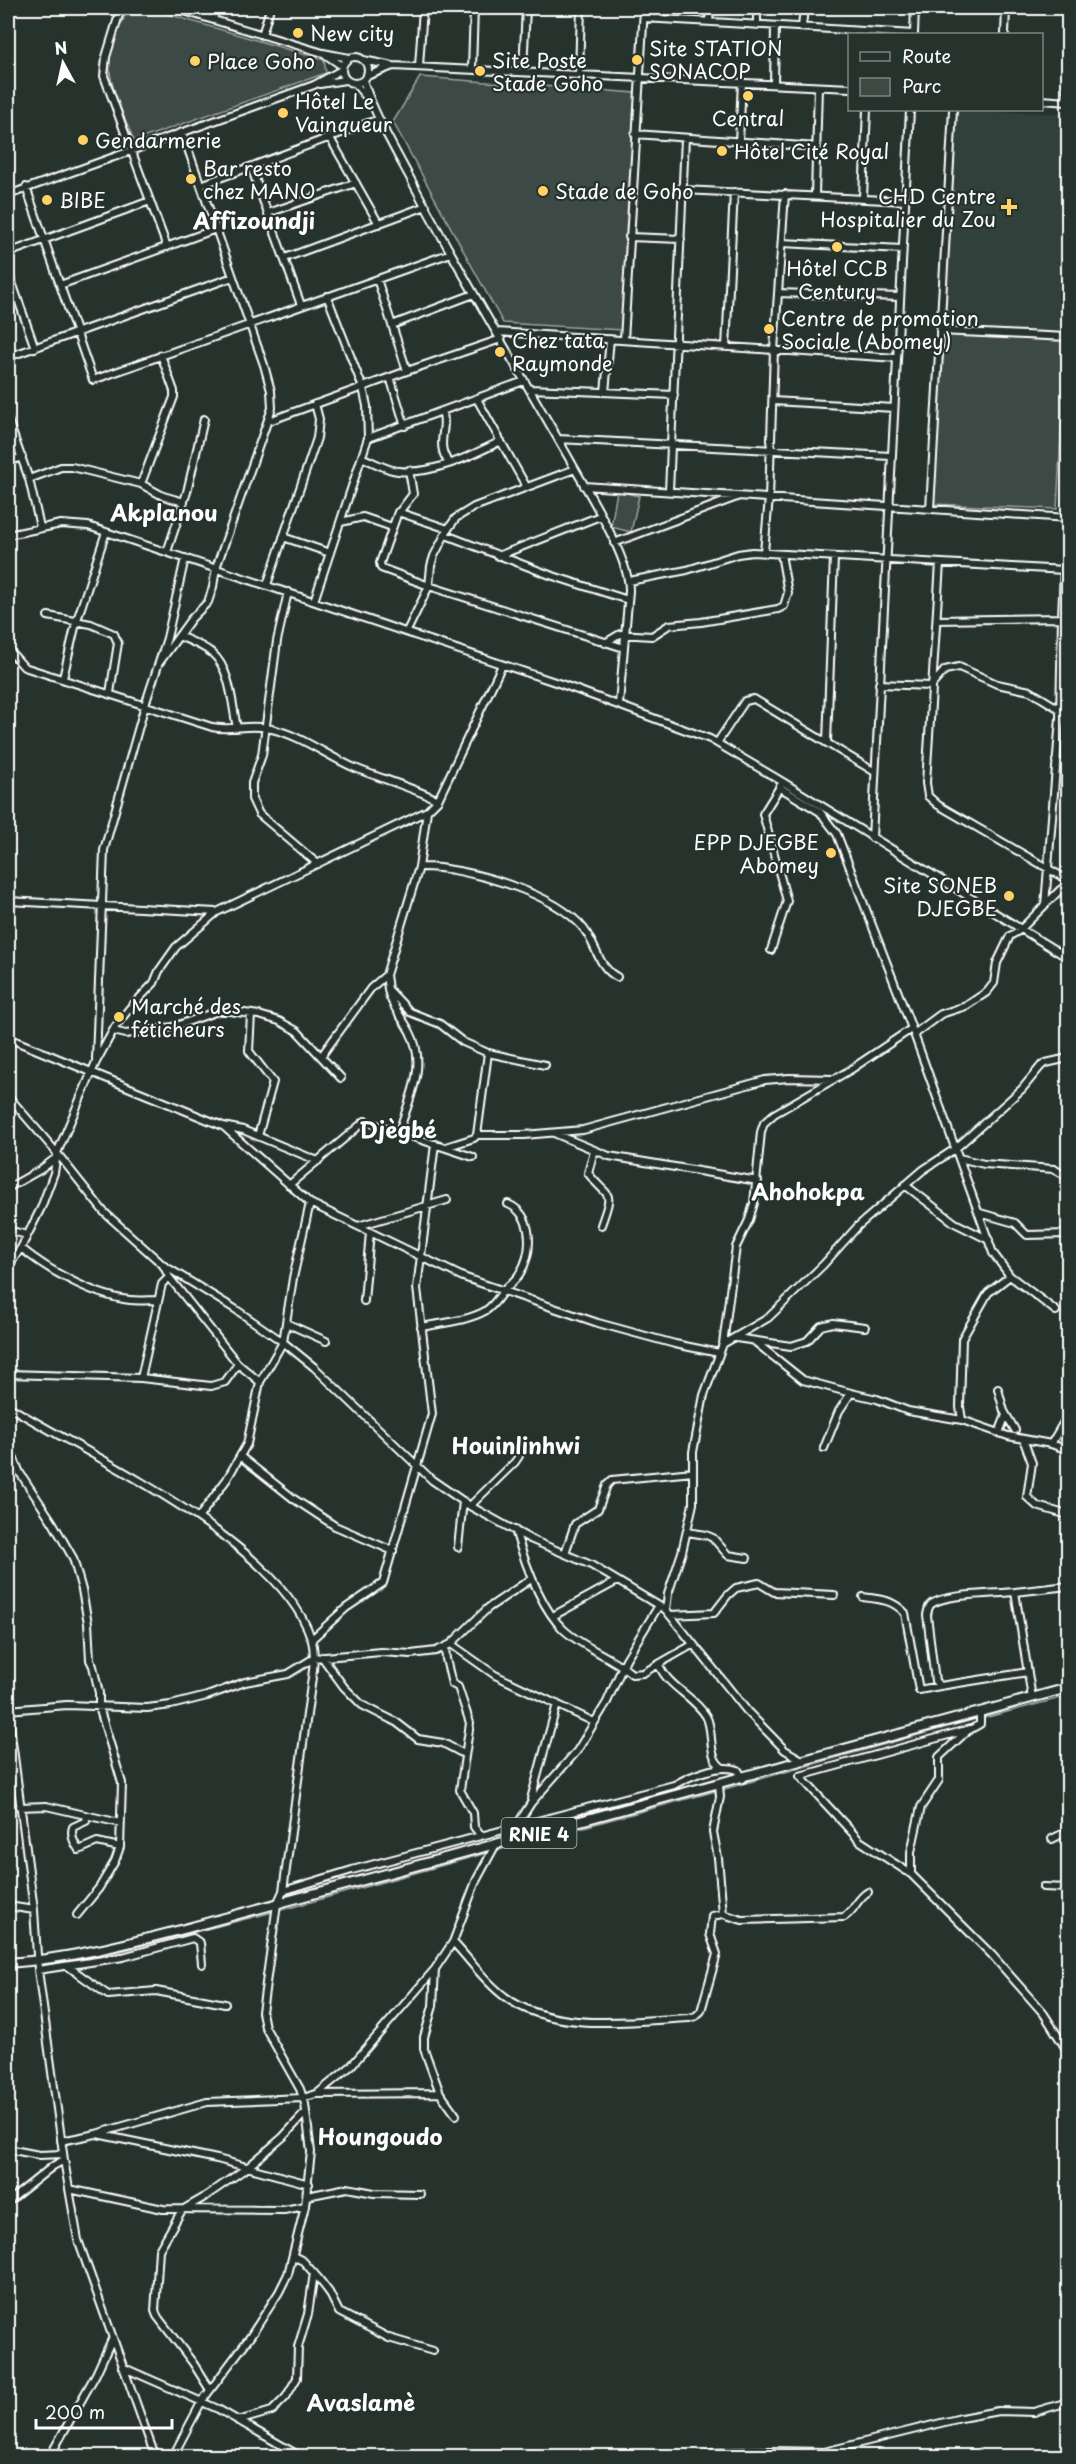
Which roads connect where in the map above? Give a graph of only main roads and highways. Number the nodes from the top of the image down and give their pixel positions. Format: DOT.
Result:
graph roads {
  1 [pos="1068,1688"];
  2 [pos="8,1963"];
  1 -- 2 [label="main road, RNIE 4"];
}
